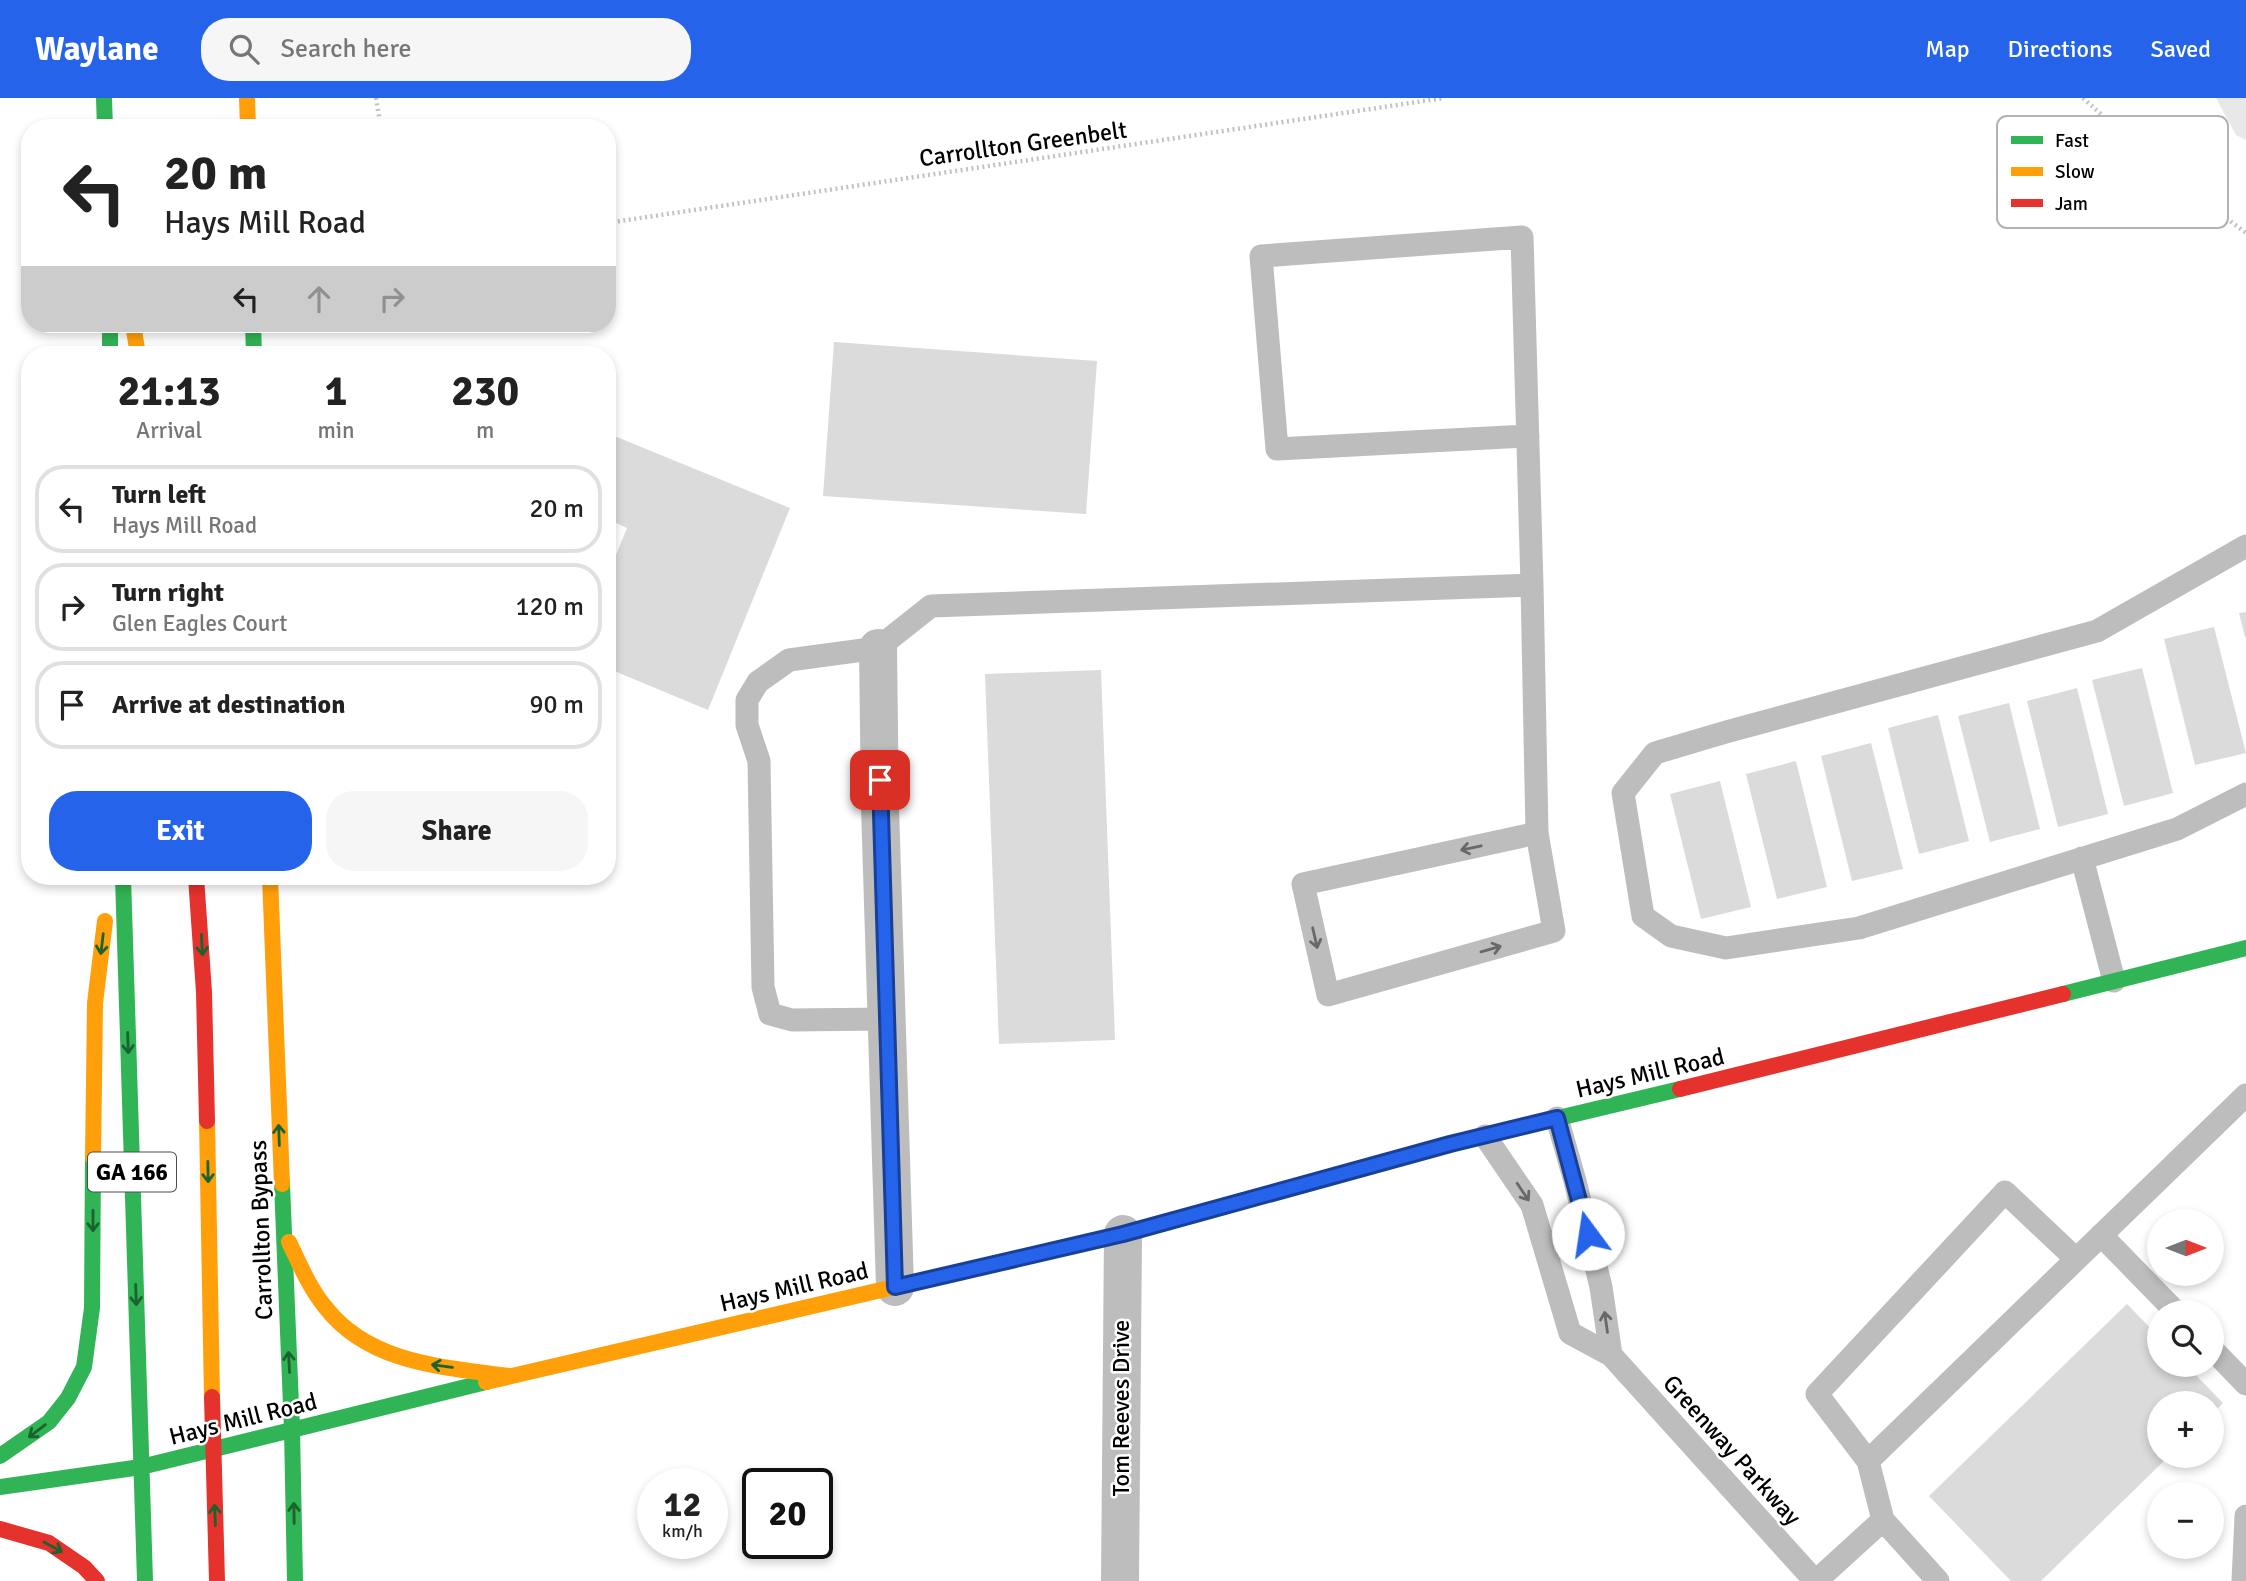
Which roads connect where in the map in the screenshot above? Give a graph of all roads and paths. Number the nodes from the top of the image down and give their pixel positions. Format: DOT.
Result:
graph roads {
  1 [pos="104,98"];
  2 [pos="247,98"];
  3 [pos="376,98"];
  4 [pos="1444,98"];
  5 [pos="2083,98"];
  6 [pos="2103,116"];
  7 [pos="105,119"];
  8 [pos="248,119"];
  9 [pos="379,119"];
  10 [pos="2228,219"];
  11 [pos="616,222"];
  12 [pos="2246,233"];
  13 [pos="1528,436"];
  14 [pos="2246,547"];
  15 [pos="1532,585"];
  16 [pos="878,648"];
  17 [pos="2246,794"];
  18 [pos="1537,833"];
  19 [pos="2082,858"];
  20 [pos="109,885"];
  21 [pos="123,885"];
  22 [pos="197,885"];
  23 [pos="270,885"];
  24 [pos="2246,948"];
  25 [pos="2114,981"];
  26 [pos="887,1019"];
  27 [pos="2246,1095"];
  28 [pos="1557,1118"];
  29 [pos="1485,1136"];
  30 [pos="283,1230"];
  31 [pos="1123,1234"];
  32 [pos="2101,1235"];
  33 [pos="2076,1259"];
  34 [pos="895,1287"];
  35 [pos="2164,1300"];
  36 [pos="1611,1355"];
  37 [pos="2224,1361"];
  38 [pos="509,1376"];
  39 [pos="2246,1384"];
  40 [pos="292,1430"];
  41 [pos="213,1449"];
  42 [pos="0,1456"];
  43 [pos="1868,1461"];
  44 [pos="141,1467"];
  45 [pos="0,1487"];
  46 [pos="2246,1516"];
  47 [pos="1884,1520"];
  48 [pos="0,1529"];
  49 [pos="97,1581"];
  50 [pos="145,1581"];
  51 [pos="217,1581"];
  52 [pos="295,1581"];
  53 [pos="1120,1581"];
  54 [pos="1816,1581"];
  55 [pos="1938,1581"];
  56 [pos="2243,1581"];
  1 -- 7 [label="main road"];
  2 -- 8 [label="main road"];
  3 -- 9 [label="path"];
  4 -- 11 [label="path, Carrollton Greenbelt"];
  5 -- 6 [label="path"];
  10 -- 12 [label="path"];
  13 -- 13 [label="lane"];
  13 -- 15 [label="lane"];
  14 -- 19 [label="lane"];
  15 -- 16 [label="lane"];
  15 -- 18 [label="lane"];
  16 -- 26 [label="street"];
  16 -- 26 [label="lane"];
  17 -- 19 [label="lane"];
  18 -- 18 [label="lane, one-way"];
  19 -- 25 [label="lane"];
  20 -- 42 [label="main road, one-way"];
  21 -- 44 [label="main road, GA 166, one-way"];
  22 -- 41 [label="main road, one-way"];
  30 -- 23 [label="main road, Carrollton Bypass, one-way"];
  24 -- 25 [label="main road, Hays Mill Road"];
  25 -- 28 [label="main road, Hays Mill Road"];
  26 -- 34 [label="street"];
  27 -- 32 [label="lane"];
  28 -- 29 [label="main road, Hays Mill Road"];
  36 -- 28 [label="lane, one-way"];
  29 -- 31 [label="main road, Hays Mill Road"];
  29 -- 36 [label="lane, one-way"];
  38 -- 30 [label="main road, one-way"];
  40 -- 30 [label="main road, Carrollton Bypass, one-way"];
  31 -- 34 [label="main road, Hays Mill Road"];
  31 -- 53 [label="street, Tom Reeves Drive"];
  32 -- 33 [label="lane"];
  32 -- 35 [label="lane"];
  33 -- 43 [label="lane"];
  33 -- 43 [label="lane"];
  34 -- 38 [label="main road, Hays Mill Road"];
  36 -- 54 [label="lane, Greenway Parkway"];
  37 -- 39 [label="lane"];
  38 -- 40 [label="main road, Hays Mill Road"];
  40 -- 41 [label="main road, Hays Mill Road"];
  52 -- 40 [label="main road, Carrollton Bypass, one-way"];
  41 -- 44 [label="main road, Hays Mill Road"];
  51 -- 41 [label="main road, one-way"];
  43 -- 47 [label="lane"];
  44 -- 45 [label="main road, Hays Mill Road"];
  44 -- 50 [label="main road, GA 166"];
  46 -- 56 [label="lane"];
  47 -- 54 [label="lane"];
  47 -- 55 [label="lane"];
  48 -- 49 [label="main road, one-way"];
}
